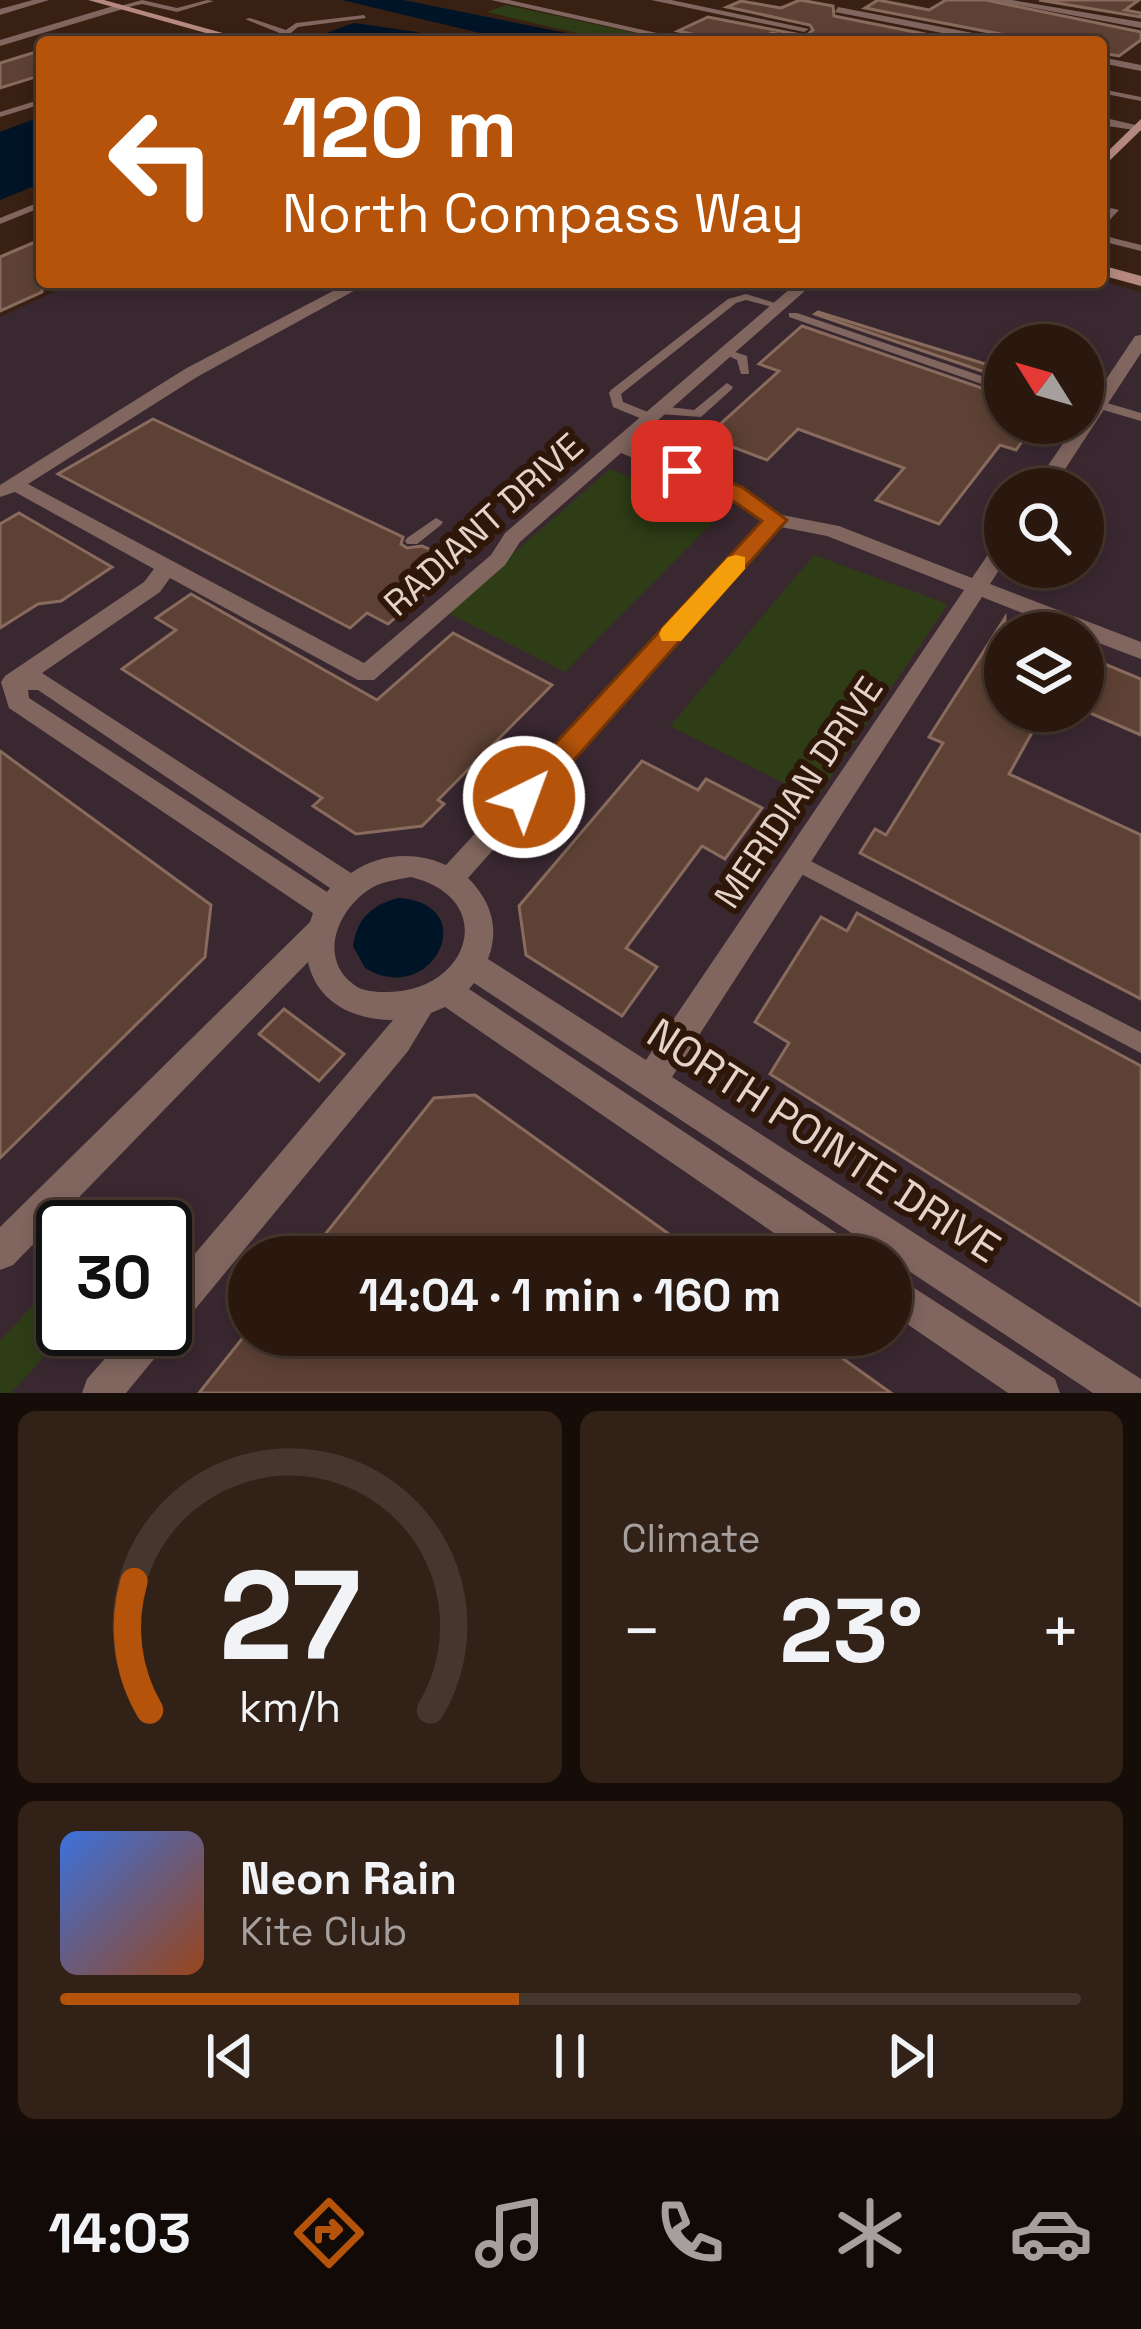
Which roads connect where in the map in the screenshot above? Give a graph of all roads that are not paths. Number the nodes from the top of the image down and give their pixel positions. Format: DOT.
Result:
graph roads {
  1 [pos="44,0"];
  2 [pos="94,0"];
  3 [pos="496,0"];
  4 [pos="656,0"];
  5 [pos="995,0"];
  6 [pos="211,1"];
  7 [pos="848,3"];
  8 [pos="120,7"];
  9 [pos="0,13"];
  10 [pos="364,16"];
  11 [pos="248,19"];
  12 [pos="1141,25"];
  13 [pos="804,29"];
  14 [pos="226,36"];
  15 [pos="276,36"];
  16 [pos="285,36"];
  17 [pos="664,36"];
  18 [pos="792,36"];
  19 [pos="980,36"];
  20 [pos="0,43"];
  21 [pos="1107,62"];
  22 [pos="1141,68"];
  23 [pos="1107,92"];
  24 [pos="1141,99"];
  25 [pos="36,103"];
  26 [pos="0,115"];
  27 [pos="1107,122"];
  28 [pos="1138,126"];
  29 [pos="1107,159"];
  30 [pos="36,206"];
  31 [pos="1114,210"];
  32 [pos="1107,219"];
  33 [pos="0,221"];
  34 [pos="1107,240"];
  35 [pos="1141,248"];
  36 [pos="1107,272"];
  37 [pos="1141,281"];
  38 [pos="351,288"];
  39 [pos="802,288"];
  40 [pos="783,312"];
  41 [pos="1141,340"];
  42 [pos="726,352"];
  43 [pos="745,371"];
  44 [pos="984,381"];
  45 [pos="727,387"];
  46 [pos="1104,392"];
  47 [pos="1104,413"];
  48 [pos="656,414"];
  49 [pos="1141,418"];
  50 [pos="619,446"];
  51 [pos="7,489"];
  52 [pos="776,520"];
  53 [pos="436,522"];
  54 [pos="412,541"];
  55 [pos="166,566"];
  56 [pos="984,577"];
  57 [pos="977,588"];
  58 [pos="1141,651"];
  59 [pos="8,685"];
  60 [pos="795,861"];
  61 [pos="452,877"];
  62 [pos="332,908"];
  63 [pos="471,964"];
  64 [pos="433,997"];
  65 [pos="1141,1043"];
  66 [pos="652,1079"];
  67 [pos="807,1236"];
  68 [pos="0,1252"];
  69 [pos="192,1285"];
  70 [pos="912,1305"];
  71 [pos="132,1356"];
  72 [pos="101,1393"];
  73 [pos="1041,1393"];
  74 [pos="1127,1393"];
  1 -- 9 [label="street"];
  2 -- 8 [label="street"];
  3 -- 17 [label="street"];
  4 -- 13 [label="street"];
  5 -- 12 [label="street"];
  6 -- 8 [label="lane"];
  7 -- 13 [label="street"];
  7 -- 19 [label="street"];
  8 -- 14 [label="street"];
  8 -- 20 [label="street"];
  10 -- 16 [label="lane"];
  11 -- 15 [label="lane"];
  13 -- 18 [label="street"];
  21 -- 22 [label="street"];
  23 -- 24 [label="lane"];
  25 -- 26 [label="lane"];
  27 -- 28 [label="street"];
  28 -- 29 [label="street"];
  30 -- 33 [label="lane"];
  31 -- 32 [label="lane"];
  34 -- 35 [label="lane"];
  36 -- 37 [label="street"];
  38 -- 51 [label="street"];
  39 -- 40 [label="street, RADIANT DRIVE"];
  40 -- 42 [label="street, RADIANT DRIVE"];
  40 -- 44 [label="lane"];
  40 -- 48 [label="lane"];
  41 -- 46 [label="street"];
  42 -- 43 [label="lane"];
  42 -- 48 [label="street, RADIANT DRIVE"];
  45 -- 48 [label="lane"];
  47 -- 49 [label="lane"];
  48 -- 50 [label="street, RADIANT DRIVE"];
  50 -- 52 [label="street"];
  50 -- 55 [label="street, RADIANT DRIVE"];
  51 -- 55 [label="street"];
  52 -- 57 [label="street"];
  52 -- 61 [label="street"];
  53 -- 54 [label="lane"];
  55 -- 59 [label="street"];
  56 -- 57 [label="street, MERIDIAN DRIVE"];
  57 -- 58 [label="street"];
  57 -- 60 [label="street, MERIDIAN DRIVE"];
  59 -- 62 [label="street"];
  60 -- 65 [label="lane"];
  60 -- 66 [label="street, MERIDIAN DRIVE"];
  61 -- 62 [label="street"];
  61 -- 63 [label="street"];
  62 -- 64 [label="street"];
  62 -- 68 [label="street"];
  63 -- 64 [label="street"];
  63 -- 66 [label="street, NORTH POINTE DRIVE"];
  64 -- 67 [label="street"];
  64 -- 69 [label="street"];
  66 -- 74 [label="street, NORTH POINTE DRIVE"];
  70 -- 73 [label="street"];
  71 -- 72 [label="street"];
}
